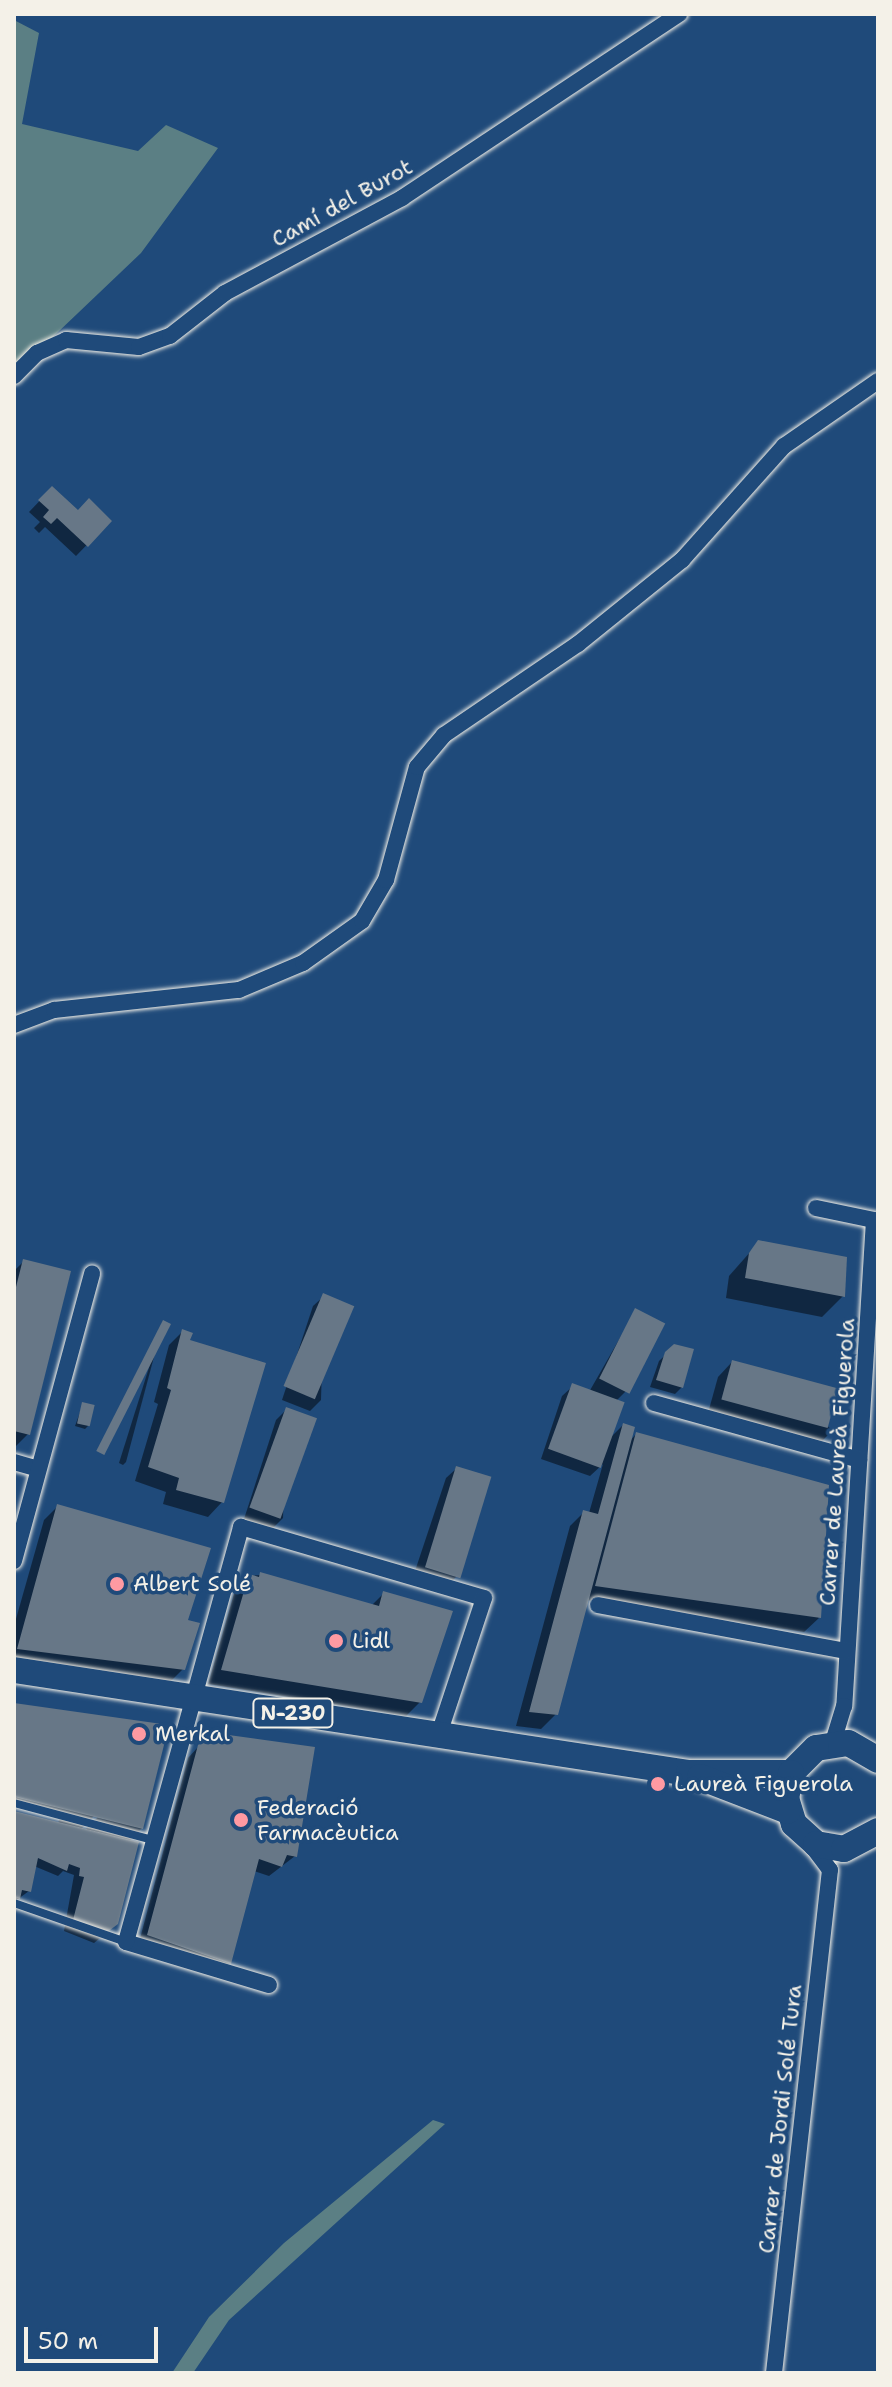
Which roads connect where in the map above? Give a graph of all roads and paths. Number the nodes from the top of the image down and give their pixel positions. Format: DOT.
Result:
graph roads {
  1 [pos="679,14"];
  2 [pos="14,376"];
  3 [pos="878,381"];
  4 [pos="14,1025"];
  5 [pos="816,1208"];
  6 [pos="92,1273"];
  7 [pos="654,1403"];
  8 [pos="859,1460"];
  9 [pos="14,1462"];
  10 [pos="38,1469"];
  11 [pos="14,1561"];
  12 [pos="598,1605"];
  13 [pos="847,1651"];
  14 [pos="14,1670"];
  15 [pos="192,1699"];
  16 [pos="844,1706"];
  17 [pos="439,1734"];
  18 [pos="833,1743"];
  19 [pos="870,1754"];
  20 [pos="689,1773"];
  21 [pos="791,1773"];
  22 [pos="14,1803"];
  23 [pos="788,1811"];
  24 [pos="804,1836"];
  25 [pos="868,1838"];
  26 [pos="153,1840"];
  27 [pos="830,1870"];
  28 [pos="14,1903"];
  29 [pos="126,1942"];
  30 [pos="269,1985"];
  31 [pos="774,2373"];
  1 -- 2 [label="street, Camí del Burot"];
  3 -- 4 [label="street"];
  5 -- 8 [label="street, Carrer de Laureà Figuerola"];
  6 -- 10 [label="street"];
  7 -- 8 [label="street"];
  8 -- 13 [label="street, Carrer de Laureà Figuerola"];
  9 -- 10 [label="street"];
  10 -- 11 [label="street"];
  12 -- 13 [label="street"];
  13 -- 16 [label="street, Carrer de Laureà Figuerola"];
  14 -- 15 [label="main road, N-230"];
  15 -- 17 [label="main road, N-230"];
  15 -- 17 [label="street"];
  15 -- 26 [label="street"];
  16 -- 18 [label="street, Carrer de Laureà Figuerola"];
  16 -- 19 [label="street, Carrer de Laureà Figuerola"];
  17 -- 20 [label="main road, N-230"];
  18 -- 19 [label="main road"];
  18 -- 21 [label="main road"];
  20 -- 21 [label="main road, N-230"];
  20 -- 23 [label="main road, N-230"];
  21 -- 23 [label="main road"];
  22 -- 26 [label="lane"];
  23 -- 24 [label="main road"];
  24 -- 25 [label="main road"];
  24 -- 27 [label="street"];
  25 -- 27 [label="street"];
  26 -- 29 [label="street"];
  27 -- 31 [label="street, Carrer de Jordi Solé Tura"];
  28 -- 29 [label="lane"];
  29 -- 30 [label="street"];
}
